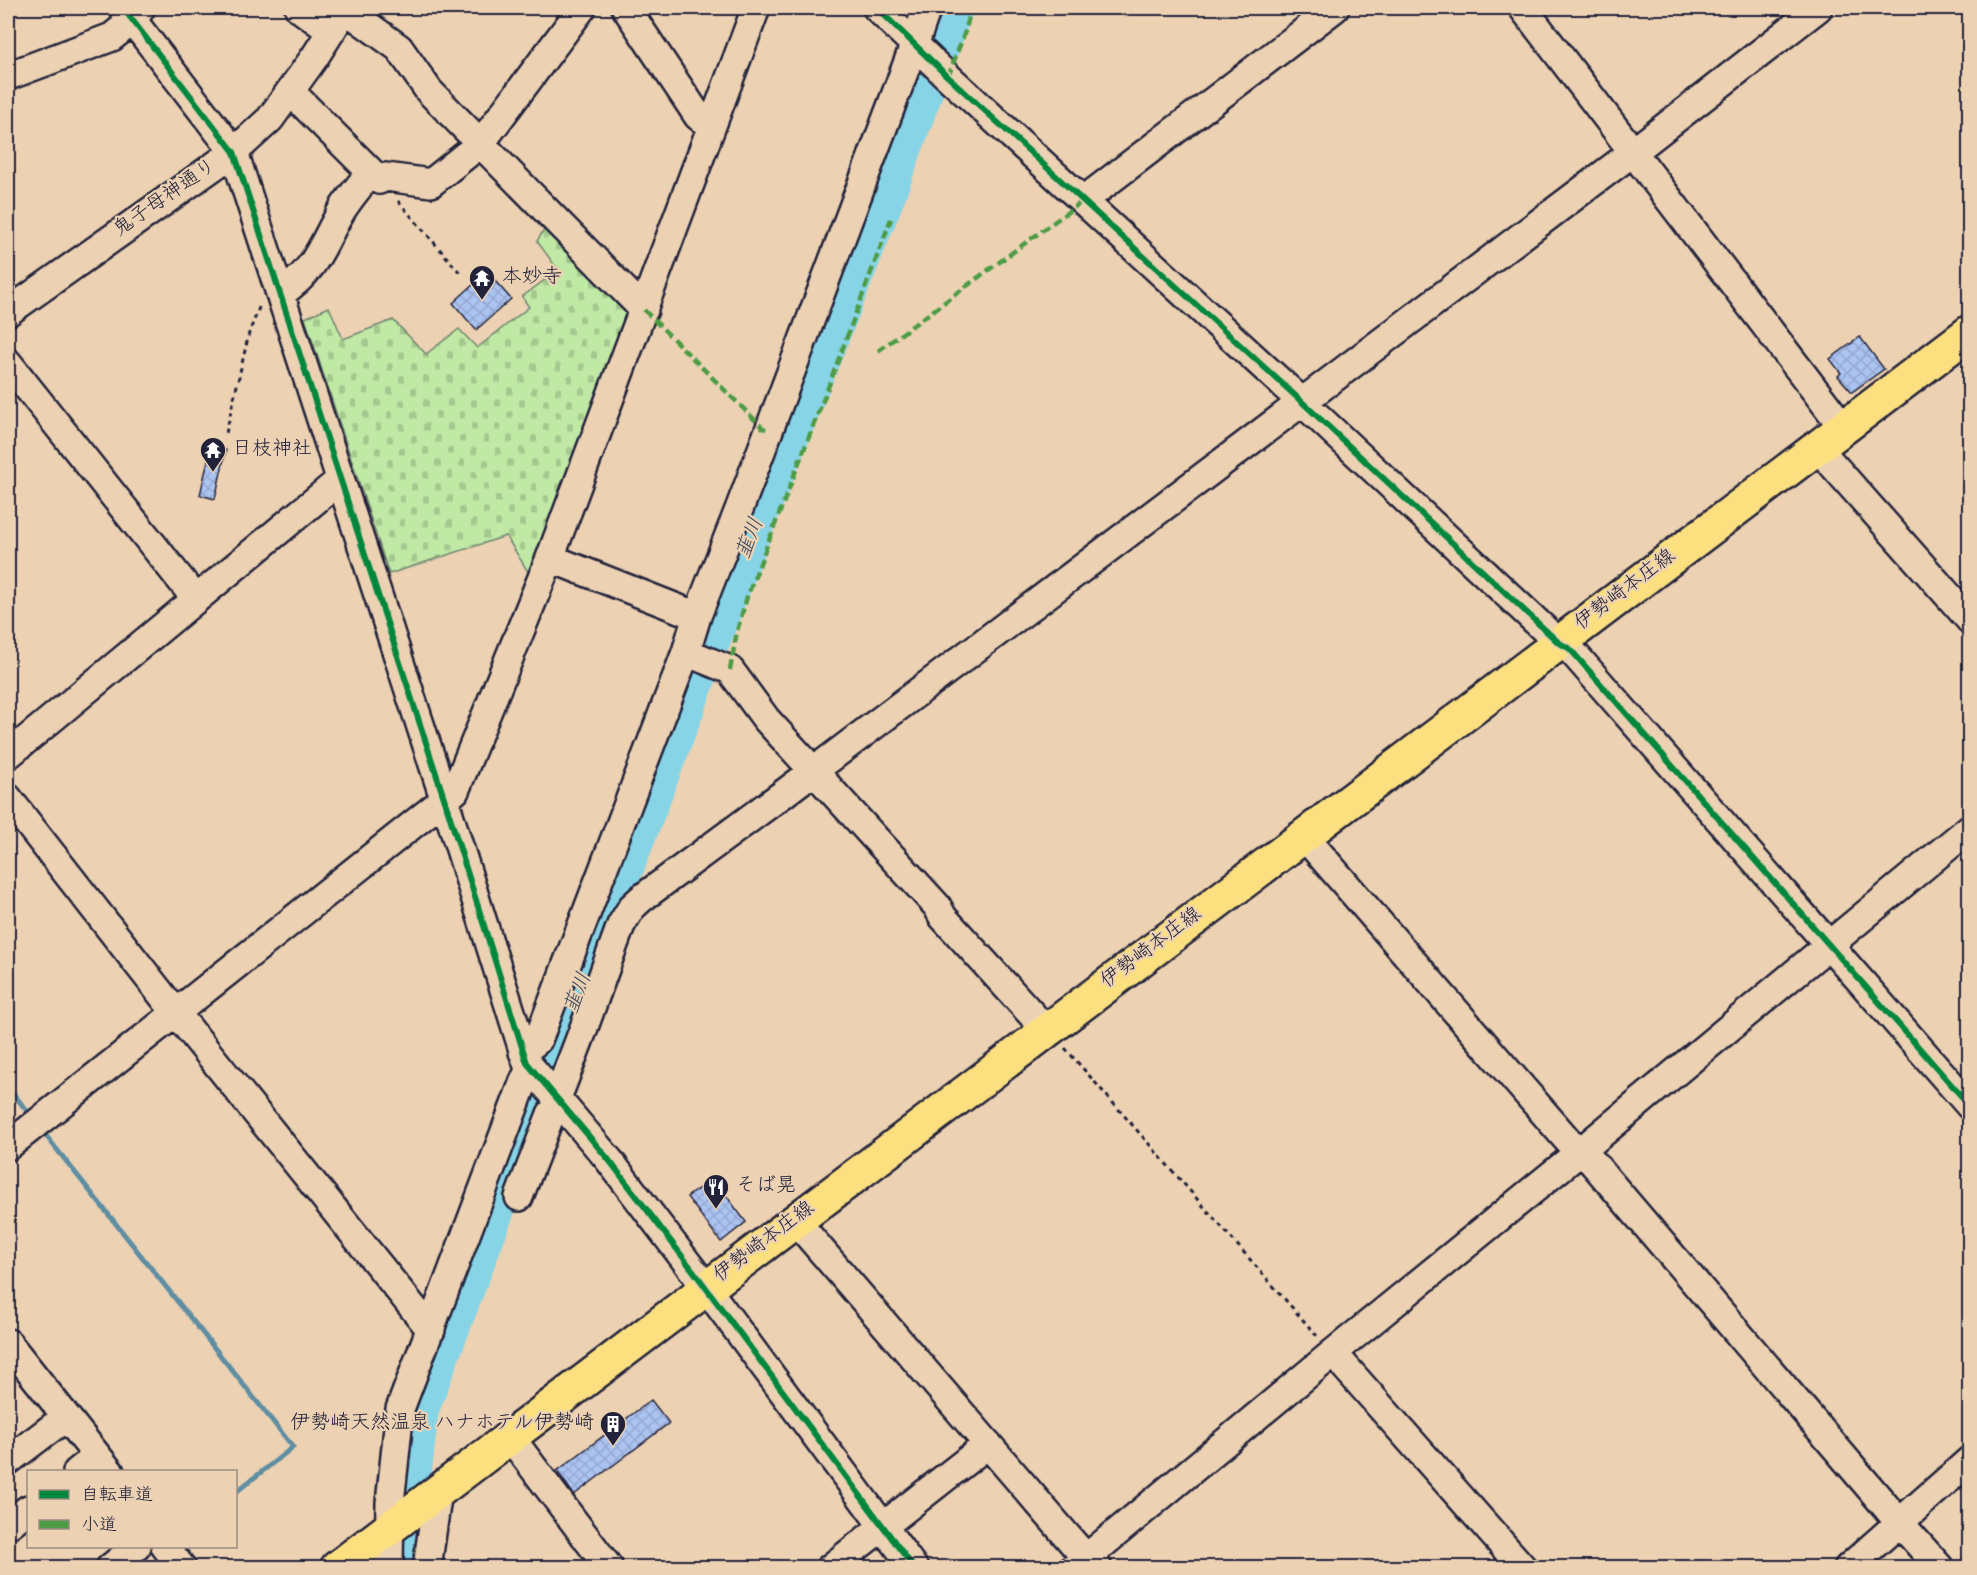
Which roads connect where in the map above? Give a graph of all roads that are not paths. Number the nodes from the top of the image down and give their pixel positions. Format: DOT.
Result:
graph roads {
  1 [pos="299,8"];
  2 [pos="582,8"];
  3 [pos="626,8"];
  4 [pos="756,8"];
  5 [pos="876,8"];
  6 [pos="927,8"];
  7 [pos="1335,8"];
  8 [pos="1523,8"];
  9 [pos="1818,8"];
  10 [pos="132,12"];
  11 [pos="340,16"];
  12 [pos="917,46"];
  13 [pos="8,76"];
  14 [pos="290,91"];
  15 [pos="711,126"];
  16 [pos="481,143"];
  17 [pos="234,152"];
  18 [pos="1633,152"];
  19 [pos="375,176"];
  20 [pos="1084,200"];
  21 [pos="279,288"];
  22 [pos="644,310"];
  23 [pos="8,312"];
  24 [pos="1970,332"];
  25 [pos="8,363"];
  26 [pos="1301,401"];
  27 [pos="1843,427"];
  28 [pos="1817,447"];
  29 [pos="340,480"];
  30 [pos="550,558"];
  31 [pos="196,599"];
  32 [pos="697,616"];
  33 [pos="1970,620"];
  34 [pos="1558,642"];
  35 [pos="688,652"];
  36 [pos="8,755"];
  37 [pos="813,771"];
  38 [pos="8,798"];
  39 [pos="444,798"];
  40 [pos="1970,828"];
  41 [pos="1303,835"];
  42 [pos="1828,944"];
  43 [pos="176,1013"];
  44 [pos="1046,1030"];
  45 [pos="524,1052"];
  46 [pos="557,1101"];
  47 [pos="1970,1106"];
  48 [pos="8,1146"];
  49 [pos="1582,1150"];
  50 [pos="519,1197"];
  51 [pos="795,1220"];
  52 [pos="706,1288"];
  53 [pos="430,1330"];
  54 [pos="8,1344"];
  55 [pos="1333,1353"];
  56 [pos="66,1417"];
  57 [pos="511,1438"];
  58 [pos="988,1444"];
  59 [pos="1970,1460"];
  60 [pos="8,1461"];
  61 [pos="95,1466"];
  62 [pos="438,1491"];
  63 [pos="27,1510"];
  64 [pos="1899,1522"];
  65 [pos="8,1525"];
  66 [pos="883,1526"];
  67 [pos="390,1527"];
  68 [pos="135,1548"];
  69 [pos="167,1548"];
  70 [pos="1086,1564"];
  71 [pos="110,1568"];
  72 [pos="182,1568"];
  73 [pos="337,1568"];
  74 [pos="389,1568"];
  75 [pos="427,1568"];
  76 [pos="609,1568"];
  77 [pos="830,1568"];
  78 [pos="914,1568"];
  79 [pos="1523,1568"];
  80 [pos="1848,1568"];
  81 [pos="1940,1568"];
  1 -- 11 [label="street"];
  2 -- 16 [label="street"];
  3 -- 15 [label="street"];
  4 -- 15 [label="street"];
  5 -- 12 [label="street"];
  6 -- 12 [label="street"];
  7 -- 20 [label="street"];
  8 -- 18 [label="street"];
  9 -- 18 [label="street"];
  10 -- 13 [label="street"];
  10 -- 17 [label="street"];
  11 -- 14 [label="street, 鬼子母神通り"];
  11 -- 16 [label="street"];
  12 -- 20 [label="street"];
  12 -- 32 [label="street"];
  14 -- 17 [label="street, 鬼子母神通り"];
  14 -- 19 [label="street"];
  15 -- 22 [label="street"];
  16 -- 19 [label="street"];
  16 -- 22 [label="street"];
  17 -- 21 [label="street"];
  17 -- 23 [label="street, 鬼子母神通り"];
  18 -- 26 [label="street"];
  18 -- 27 [label="street"];
  19 -- 21 [label="street"];
  20 -- 26 [label="street"];
  21 -- 29 [label="street"];
  22 -- 30 [label="street"];
  24 -- 27 [label="main road, 伊勢崎本庄線"];
  25 -- 31 [label="street"];
  26 -- 34 [label="street"];
  26 -- 37 [label="street"];
  27 -- 28 [label="main road, 伊勢崎本庄線"];
  28 -- 33 [label="street"];
  28 -- 34 [label="main road, 伊勢崎本庄線"];
  29 -- 31 [label="street"];
  29 -- 39 [label="street"];
  30 -- 32 [label="street"];
  30 -- 39 [label="street"];
  31 -- 36 [label="street"];
  32 -- 35 [label="street"];
  34 -- 41 [label="main road, 伊勢崎本庄線"];
  34 -- 42 [label="street"];
  35 -- 37 [label="street"];
  35 -- 45 [label="street"];
  37 -- 44 [label="street"];
  37 -- 46 [label="street"];
  38 -- 43 [label="street"];
  39 -- 43 [label="street"];
  39 -- 45 [label="street"];
  40 -- 42 [label="street"];
  41 -- 44 [label="main road, 伊勢崎本庄線"];
  41 -- 49 [label="street"];
  42 -- 47 [label="street"];
  42 -- 49 [label="street"];
  43 -- 48 [label="street"];
  43 -- 53 [label="street"];
  44 -- 51 [label="main road, 伊勢崎本庄線"];
  45 -- 46 [label="street"];
  45 -- 53 [label="street"];
  46 -- 50 [label="street"];
  46 -- 52 [label="street"];
  49 -- 55 [label="street"];
  49 -- 64 [label="street"];
  51 -- 52 [label="main road, 伊勢崎本庄線"];
  51 -- 58 [label="street"];
  52 -- 57 [label="main road, 伊勢崎本庄線"];
  52 -- 66 [label="street"];
  53 -- 67 [label="street"];
  54 -- 56 [label="street"];
  55 -- 70 [label="street"];
  55 -- 79 [label="street"];
  56 -- 60 [label="street"];
  56 -- 61 [label="street"];
  57 -- 62 [label="main road, 伊勢崎本庄線"];
  57 -- 76 [label="street"];
  58 -- 66 [label="street"];
  58 -- 70 [label="street"];
  59 -- 64 [label="street"];
  62 -- 67 [label="main road, 伊勢崎本庄線"];
  62 -- 75 [label="street"];
  63 -- 65 [label="street"];
  64 -- 80 [label="street"];
  64 -- 81 [label="street"];
  66 -- 77 [label="street"];
  66 -- 78 [label="street"];
  67 -- 73 [label="main road, 伊勢崎本庄線"];
  67 -- 74 [label="street"];
  68 -- 71 [label="street"];
  69 -- 72 [label="street"];
}
